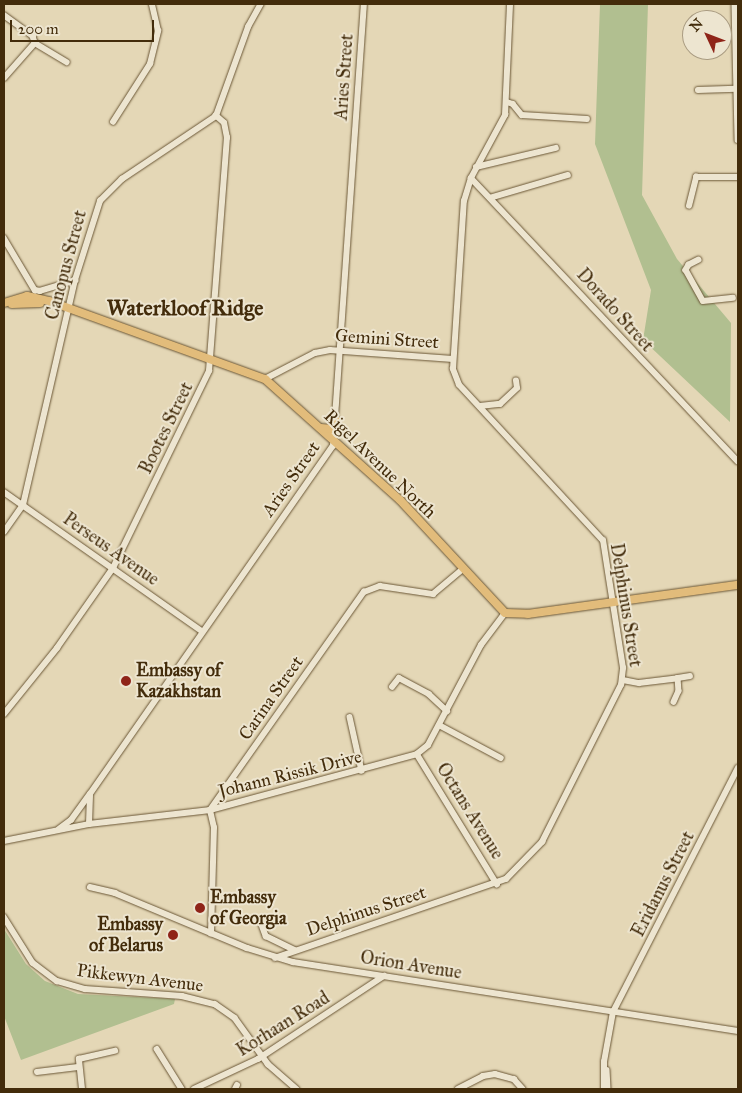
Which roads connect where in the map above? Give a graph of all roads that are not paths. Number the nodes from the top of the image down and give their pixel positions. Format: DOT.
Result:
graph roads {
  1 [pos="152,4"];
  2 [pos="261,4"];
  3 [pos="364,4"];
  4 [pos="510,4"];
  5 [pos="735,4"];
  6 [pos="4,15"];
  7 [pos="35,43"];
  8 [pos="67,62"];
  9 [pos="4,78"];
  10 [pos="698,90"];
  11 [pos="736,90"];
  12 [pos="507,102"];
  13 [pos="216,116"];
  14 [pos="586,119"];
  15 [pos="113,122"];
  16 [pos="738,140"];
  17 [pos="556,148"];
  18 [pos="476,167"];
  19 [pos="568,175"];
  20 [pos="738,177"];
  21 [pos="471,178"];
  22 [pos="490,198"];
  23 [pos="689,206"];
  24 [pos="4,238"];
  25 [pos="699,260"];
  26 [pos="75,280"];
  27 [pos="737,298"];
  28 [pos="4,305"];
  29 [pos="70,310"];
  30 [pos="340,351"];
  31 [pos="212,358"];
  32 [pos="453,359"];
  33 [pos="265,379"];
  34 [pos="516,381"];
  35 [pos="480,406"];
  36 [pos="336,420"];
  37 [pos="321,428"];
  38 [pos="334,440"];
  39 [pos="738,461"];
  40 [pos="4,492"];
  41 [pos="23,505"];
  42 [pos="4,532"];
  43 [pos="113,568"];
  44 [pos="462,570"];
  45 [pos="738,585"];
  46 [pos="614,602"];
  47 [pos="505,612"];
  48 [pos="202,632"];
  49 [pos="690,676"];
  50 [pos="678,678"];
  51 [pos="623,680"];
  52 [pos="392,687"];
  53 [pos="674,702"];
  54 [pos="447,711"];
  55 [pos="4,714"];
  56 [pos="350,717"];
  57 [pos="439,725"];
  58 [pos="418,754"];
  59 [pos="501,758"];
  60 [pos="738,768"];
  61 [pos="362,772"];
  62 [pos="90,794"];
  63 [pos="210,810"];
  64 [pos="89,824"];
  65 [pos="59,829"];
  66 [pos="4,841"];
  67 [pos="497,884"];
  68 [pos="90,887"];
  69 [pos="4,918"];
  70 [pos="262,925"];
  71 [pos="211,934"];
  72 [pos="295,950"];
  73 [pos="275,958"];
  74 [pos="384,976"];
  75 [pos="613,1012"];
  76 [pos="738,1031"];
  77 [pos="157,1049"];
  78 [pos="115,1050"];
  79 [pos="606,1053"];
  80 [pos="263,1056"];
  81 [pos="78,1067"];
  82 [pos="37,1072"];
  83 [pos="82,1089"];
  84 [pos="182,1089"];
  85 [pos="194,1089"];
  86 [pos="297,1089"];
  87 [pos="458,1089"];
  88 [pos="523,1089"];
  89 [pos="603,1089"];
  90 [pos="608,1089"];
  1 -- 15 [label="street"];
  2 -- 13 [label="street"];
  3 -- 30 [label="street, Aries Street"];
  4 -- 12 [label="street, Delphinus Street"];
  5 -- 11 [label="street"];
  6 -- 7 [label="street"];
  7 -- 8 [label="street"];
  7 -- 9 [label="street"];
  10 -- 11 [label="street"];
  11 -- 16 [label="street"];
  12 -- 14 [label="street"];
  12 -- 18 [label="street, Delphinus Street"];
  13 -- 26 [label="street, Canopus Street"];
  13 -- 31 [label="street, Bootes Street"];
  17 -- 18 [label="street"];
  18 -- 21 [label="street, Delphinus Street"];
  19 -- 22 [label="street"];
  20 -- 23 [label="street"];
  21 -- 22 [label="street, Dorado Street"];
  21 -- 32 [label="street, Delphinus Street"];
  22 -- 39 [label="street, Dorado Street"];
  24 -- 26 [label="street"];
  25 -- 27 [label="street"];
  26 -- 29 [label="street, Canopus Street"];
  28 -- 29 [label="main road, Rigel Avenue North"];
  29 -- 31 [label="main road, Rigel Avenue North"];
  29 -- 41 [label="street, Canopus Street"];
  30 -- 32 [label="street, Gemini Street"];
  30 -- 33 [label="street, Gemini Street"];
  30 -- 36 [label="street, Aries Street"];
  31 -- 33 [label="main road, Rigel Avenue North"];
  31 -- 43 [label="street, Bootes Street"];
  32 -- 35 [label="street, Delphinus Street"];
  33 -- 37 [label="main road, Rigel Avenue North"];
  34 -- 35 [label="street"];
  35 -- 46 [label="street, Delphinus Street"];
  36 -- 37 [label="main road"];
  36 -- 38 [label="street, Aries Street"];
  37 -- 38 [label="main road, Rigel Avenue North"];
  38 -- 44 [label="main road, Rigel Avenue North"];
  38 -- 48 [label="street, Aries Street"];
  40 -- 41 [label="street, Perseus Avenue"];
  41 -- 42 [label="street, Canopus Street"];
  41 -- 43 [label="street, Perseus Avenue"];
  43 -- 48 [label="street, Perseus Avenue"];
  43 -- 55 [label="street, Bootes Street"];
  44 -- 47 [label="main road, Rigel Avenue North"];
  44 -- 63 [label="street, Carina Street"];
  45 -- 46 [label="main road"];
  46 -- 47 [label="main road"];
  46 -- 51 [label="street, Delphinus Street"];
  47 -- 54 [label="street"];
  48 -- 62 [label="street, Aries Street"];
  49 -- 50 [label="street"];
  50 -- 51 [label="street"];
  50 -- 53 [label="street"];
  51 -- 67 [label="street, Delphinus Street"];
  52 -- 54 [label="street"];
  54 -- 57 [label="street"];
  56 -- 61 [label="street"];
  57 -- 58 [label="street"];
  57 -- 59 [label="street"];
  58 -- 61 [label="street, Johann Rissik Drive"];
  58 -- 67 [label="street, Octans Avenue"];
  60 -- 75 [label="street, Eridanus Street"];
  61 -- 63 [label="street, Johann Rissik Drive"];
  62 -- 64 [label="street"];
  62 -- 65 [label="street, Aries Street"];
  63 -- 64 [label="street, Johann Rissik Drive"];
  63 -- 71 [label="street"];
  64 -- 65 [label="street, Johann Rissik Drive"];
  65 -- 66 [label="street, Johann Rissik Drive"];
  67 -- 72 [label="street, Delphinus Street"];
  68 -- 71 [label="street, Orion Avenue"];
  69 -- 80 [label="street, Pikkewyn Avenue"];
  70 -- 72 [label="street"];
  71 -- 73 [label="street, Orion Avenue"];
  72 -- 73 [label="street, Delphinus Street"];
  73 -- 74 [label="street, Orion Avenue"];
  74 -- 75 [label="street, Orion Avenue"];
  74 -- 80 [label="street, Korhaan Road"];
  75 -- 76 [label="street, Orion Avenue"];
  75 -- 79 [label="street, Eridanus Street"];
  77 -- 84 [label="street"];
  78 -- 81 [label="street"];
  79 -- 89 [label="street"];
  79 -- 90 [label="street"];
  80 -- 85 [label="street, Korhaan Road"];
  80 -- 86 [label="street, Pikkewyn Avenue"];
  81 -- 82 [label="street"];
  81 -- 83 [label="street"];
  87 -- 88 [label="street"];
}
